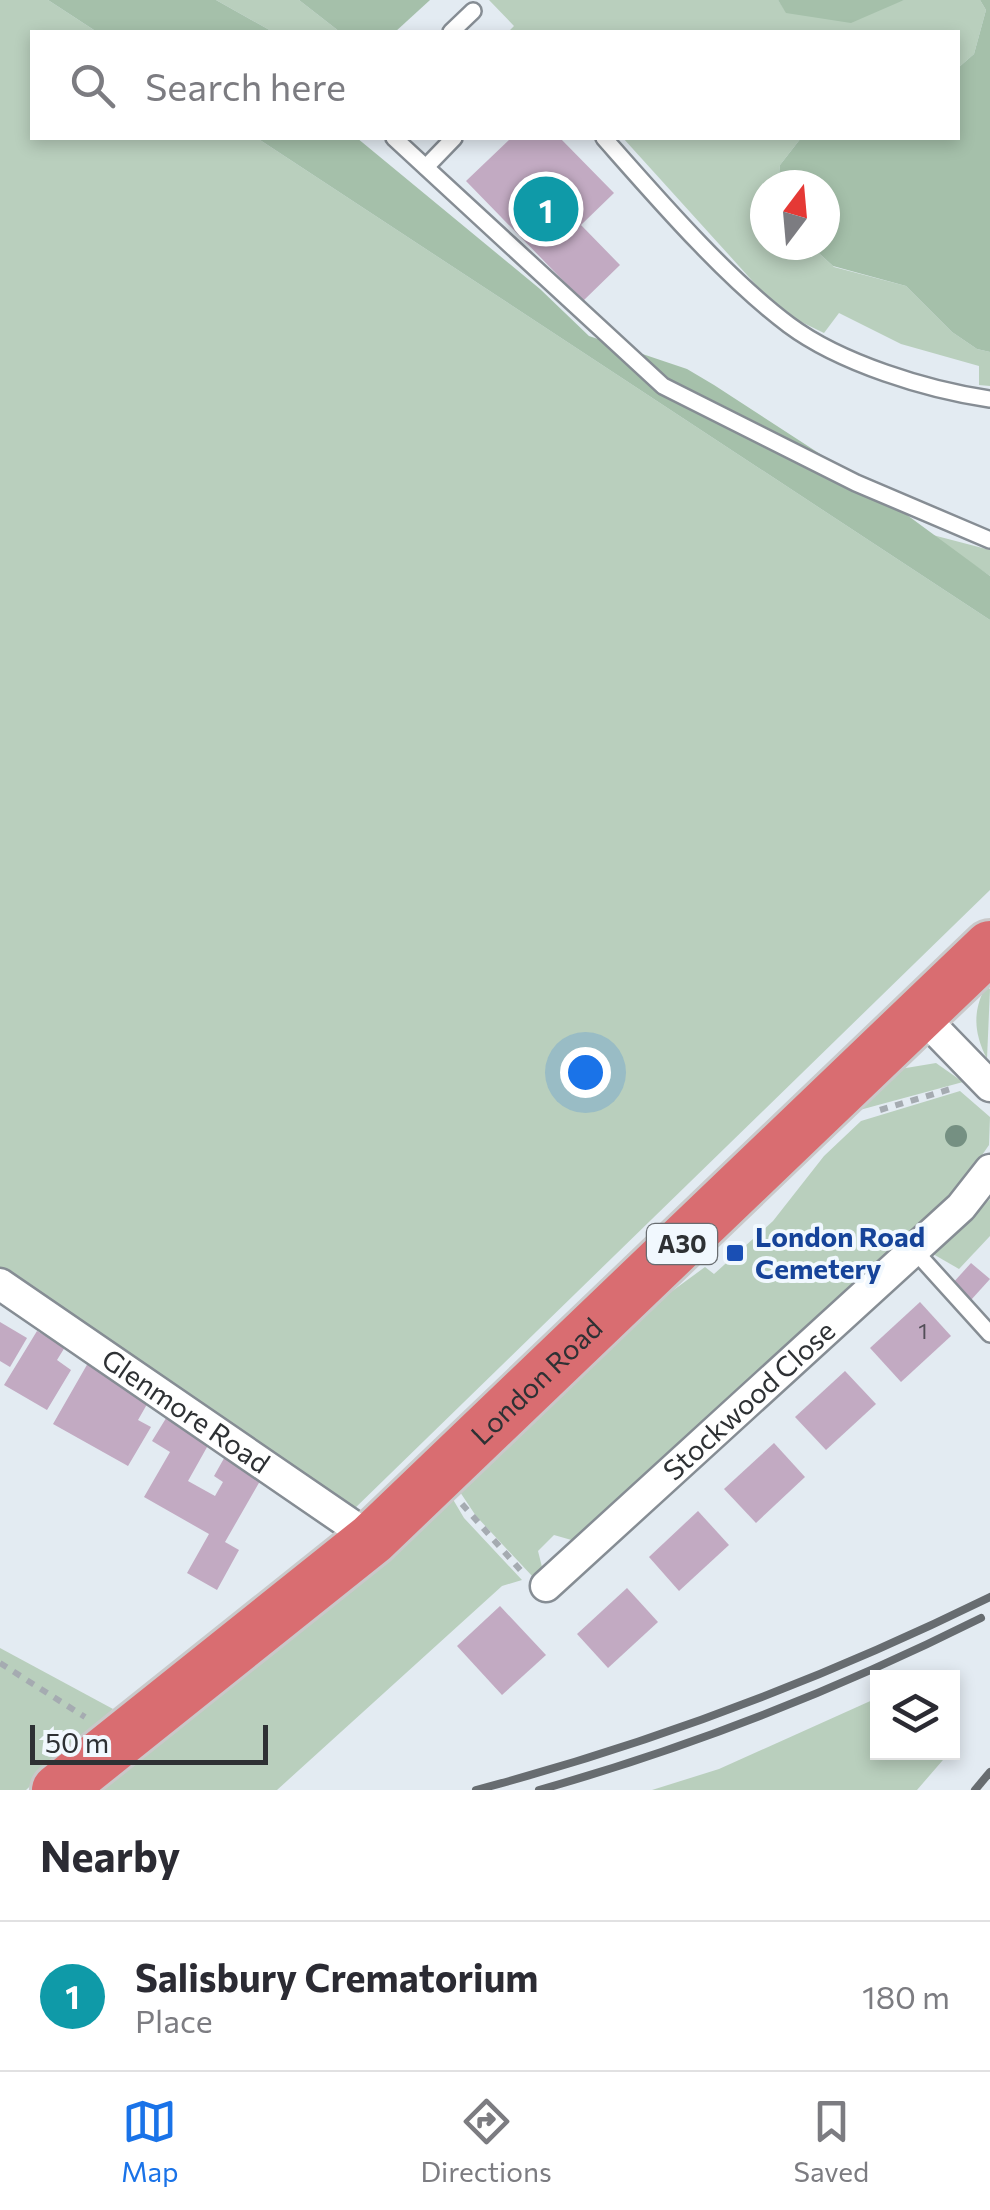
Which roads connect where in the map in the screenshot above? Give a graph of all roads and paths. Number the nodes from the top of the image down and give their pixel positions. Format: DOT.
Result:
graph roads {
  1 [pos="473,11"];
  2 [pos="453,30"];
  3 [pos="396,140"];
  4 [pos="452,140"];
  5 [pos="606,140"];
  6 [pos="426,166"];
  7 [pos="990,398"];
  8 [pos="990,540"];
  9 [pos="990,947"];
  10 [pos="920,1014"];
  11 [pos="987,1083"];
  12 [pos="877,1111"];
  13 [pos="990,1170"];
  14 [pos="914,1250"];
  15 [pos="0,1284"];
  16 [pos="990,1334"];
  17 [pos="443,1473"];
  18 [pos="372,1539"];
  19 [pos="546,1586"];
  20 [pos="0,1664"];
  21 [pos="116,1744"];
  22 [pos="58,1790"];
  1 -- 2 [label="lane"];
  3 -- 6 [label="lane"];
  4 -- 6 [label="lane"];
  5 -- 7 [label="lane"];
  6 -- 8 [label="lane"];
  9 -- 10 [label="highway, London Road / A30"];
  10 -- 11 [label="street"];
  10 -- 17 [label="highway, London Road / A30"];
  11 -- 12 [label="path"];
  13 -- 14 [label="street, Stockwood Close"];
  14 -- 16 [label="lane"];
  14 -- 19 [label="street, Stockwood Close"];
  15 -- 18 [label="street, Glenmore Road"];
  17 -- 18 [label="highway, London Road / A30"];
  17 -- 19 [label="path"];
  18 -- 21 [label="highway, London Road / A30"];
  20 -- 21 [label="path"];
  21 -- 22 [label="highway, London Road / A30"];
}
